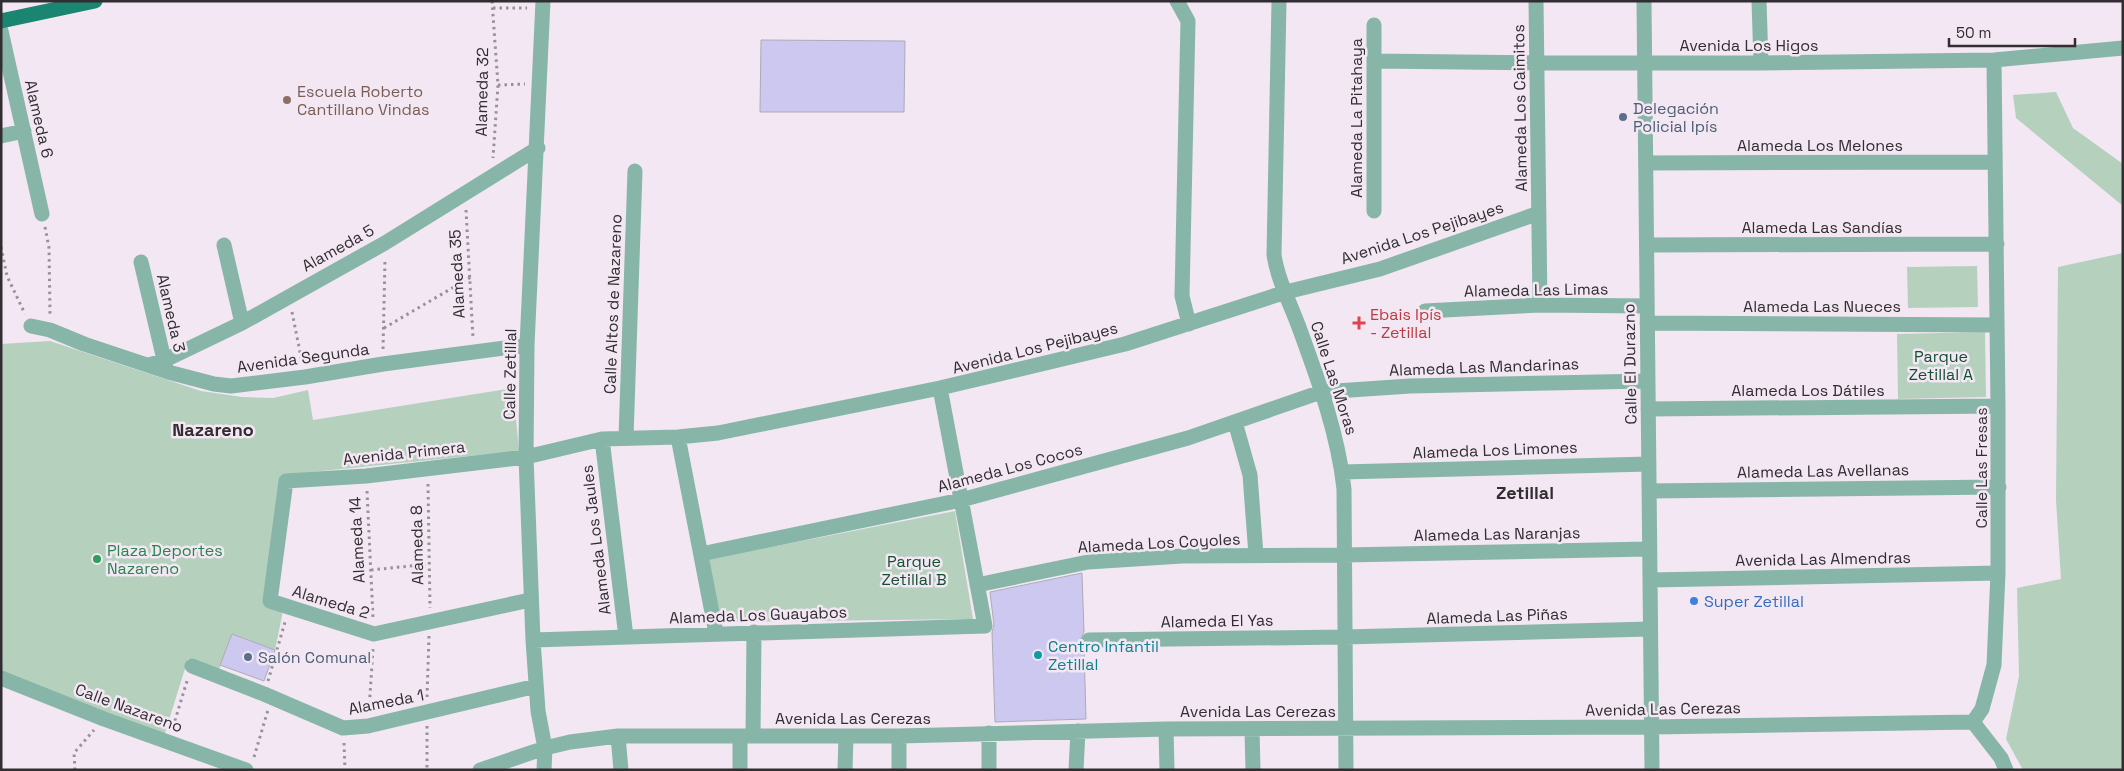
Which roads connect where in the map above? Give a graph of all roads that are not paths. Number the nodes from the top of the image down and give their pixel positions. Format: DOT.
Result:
graph roads {
  1 [pos="95,1"];
  2 [pos="1177,1"];
  3 [pos="1279,1"];
  4 [pos="1536,1"];
  5 [pos="1644,1"];
  6 [pos="1759,1"];
  7 [pos="543,5"];
  8 [pos="1,20"];
  9 [pos="1374,25"];
  10 [pos="1,31"];
  11 [pos="2123,48"];
  12 [pos="1374,60"];
  13 [pos="1994,60"];
  14 [pos="1761,63"];
  15 [pos="1538,64"];
  16 [pos="1645,64"];
  17 [pos="24,131"];
  18 [pos="1,136"];
  19 [pos="538,148"];
  20 [pos="1995,162"];
  21 [pos="1646,163"];
  22 [pos="635,171"];
  23 [pos="1374,211"];
  24 [pos="1539,213"];
  25 [pos="42,214"];
  26 [pos="1997,244"];
  27 [pos="224,245"];
  28 [pos="1647,245"];
  29 [pos="141,262"];
  30 [pos="1286,292"];
  31 [pos="1540,305"];
  32 [pos="1647,306"];
  33 [pos="1425,311"];
  34 [pos="242,323"];
  35 [pos="1647,323"];
  36 [pos="1189,324"];
  37 [pos="1996,325"];
  38 [pos="31,326"];
  39 [pos="527,345"];
  40 [pos="160,366"];
  41 [pos="1648,381"];
  42 [pos="940,388"];
  43 [pos="1321,392"];
  44 [pos="1998,406"];
  45 [pos="1648,409"];
  46 [pos="1235,422"];
  47 [pos="678,437"];
  48 [pos="626,438"];
  49 [pos="602,439"];
  50 [pos="526,456"];
  51 [pos="1649,464"];
  52 [pos="1342,472"];
  53 [pos="286,481"];
  54 [pos="1998,487"];
  55 [pos="1649,491"];
  56 [pos="961,500"];
  57 [pos="1649,549"];
  58 [pos="701,554"];
  59 [pos="1256,555"];
  60 [pos="1344,555"];
  61 [pos="1998,573"];
  62 [pos="1650,580"];
  63 [pos="977,585"];
  64 [pos="530,600"];
  65 [pos="1650,629"];
  66 [pos="754,632"];
  67 [pos="716,633"];
  68 [pos="626,636"];
  69 [pos="1345,637"];
  70 [pos="533,640"];
  71 [pos="1090,640"];
  72 [pos="192,666"];
  73 [pos="1,678"];
  74 [pos="536,686"];
  75 [pos="1972,722"];
  76 [pos="1651,726"];
  77 [pos="1345,728"];
  78 [pos="1166,729"];
  79 [pos="1252,729"];
  80 [pos="1078,731"];
  81 [pos="989,734"];
  82 [pos="618,736"];
  83 [pos="747,736"];
  84 [pos="846,736"];
  85 [pos="899,736"];
  86 [pos="545,748"];
  87 [pos="250,765"];
  88 [pos="480,770"];
  89 [pos="544,770"];
  90 [pos="621,770"];
  91 [pos="740,770"];
  92 [pos="845,770"];
  93 [pos="899,770"];
  94 [pos="989,770"];
  95 [pos="1076,770"];
  96 [pos="1167,770"];
  97 [pos="1253,770"];
  98 [pos="1346,770"];
  99 [pos="1652,770"];
  100 [pos="2006,770"];
  1 -- 8 [label="main road"];
  2 -- 36 [label="street"];
  3 -- 30 [label="street, Calle Las Moras"];
  4 -- 15 [label="street, Alameda Los Caimitos"];
  5 -- 16 [label="street, Calle El Durazno"];
  6 -- 14 [label="street"];
  7 -- 19 [label="street, Calle Zetillal"];
  9 -- 12 [label="street, Alameda La Pitahaya"];
  10 -- 17 [label="street, Alameda 6"];
  11 -- 13 [label="street, Avenida Los Higos"];
  12 -- 15 [label="street, Avenida Los Higos"];
  12 -- 23 [label="street, Alameda La Pitahaya"];
  13 -- 14 [label="street, Avenida Los Higos"];
  13 -- 20 [label="street, Calle Las Fresas"];
  14 -- 16 [label="street, Avenida Los Higos"];
  15 -- 16 [label="street, Avenida Los Higos"];
  15 -- 24 [label="street, Alameda Los Caimitos"];
  16 -- 21 [label="street, Calle El Durazno"];
  17 -- 18 [label="street"];
  17 -- 25 [label="street, Alameda 6"];
  19 -- 34 [label="street, Alameda 5"];
  19 -- 39 [label="street, Calle Zetillal"];
  20 -- 21 [label="street, Alameda Los Melones"];
  20 -- 26 [label="street, Calle Las Fresas"];
  21 -- 28 [label="street, Calle El Durazno"];
  22 -- 48 [label="street, Calle Altos de Nazareno"];
  24 -- 30 [label="street, Avenida Los Pejibayes"];
  24 -- 31 [label="street, Alameda Los Caimitos"];
  26 -- 28 [label="street, Alameda Las Sandías"];
  26 -- 37 [label="street, Calle Las Fresas"];
  27 -- 34 [label="street"];
  28 -- 32 [label="street, Calle El Durazno"];
  29 -- 40 [label="street, Alameda 3"];
  30 -- 36 [label="street, Avenida Los Pejibayes"];
  30 -- 43 [label="street, Calle Las Moras"];
  31 -- 32 [label="street, Alameda Las Limas"];
  31 -- 33 [label="street, Alameda Las Limas"];
  32 -- 35 [label="street, Calle El Durazno"];
  34 -- 40 [label="street, Alameda 5"];
  35 -- 37 [label="street, Alameda Las Nueces"];
  35 -- 41 [label="street, Calle El Durazno"];
  36 -- 42 [label="street, Avenida Los Pejibayes"];
  37 -- 44 [label="street, Calle Las Fresas"];
  38 -- 40 [label="street, Avenida Segunda"];
  39 -- 40 [label="street, Avenida Segunda"];
  39 -- 50 [label="street, Calle Zetillal"];
  41 -- 43 [label="street, Alameda Las Mandarinas"];
  41 -- 45 [label="street, Calle El Durazno"];
  42 -- 47 [label="street, Avenida Los Pejibayes"];
  42 -- 56 [label="street"];
  43 -- 46 [label="street, Alameda Los Cocos"];
  43 -- 52 [label="street, Calle Las Moras"];
  44 -- 45 [label="street, Alameda Los Dátiles"];
  44 -- 54 [label="street, Calle Las Fresas"];
  45 -- 51 [label="street, Calle El Durazno"];
  46 -- 56 [label="street, Alameda Los Cocos"];
  46 -- 59 [label="street"];
  47 -- 48 [label="street, Avenida Los Pejibayes"];
  47 -- 58 [label="street"];
  48 -- 49 [label="street, Avenida Los Pejibayes"];
  49 -- 50 [label="street, Avenida Los Pejibayes"];
  49 -- 68 [label="street, Alameda Los Jaules"];
  50 -- 53 [label="street, Avenida Primera"];
  50 -- 64 [label="street, Calle Zetillal"];
  51 -- 52 [label="street, Alameda Los Limones"];
  51 -- 55 [label="street, Calle El Durazno"];
  52 -- 60 [label="street, Calle Las Moras"];
  53 -- 64 [label="street, Alameda 2"];
  54 -- 55 [label="street, Alameda Las Avellanas"];
  54 -- 61 [label="street, Calle Las Fresas"];
  55 -- 57 [label="street, Calle El Durazno"];
  56 -- 58 [label="street, Alameda Los Cocos"];
  56 -- 63 [label="street"];
  57 -- 60 [label="street, Alameda Las Naranjas"];
  57 -- 62 [label="street, Calle El Durazno"];
  58 -- 67 [label="street"];
  59 -- 60 [label="street, Alameda Los Coyoles"];
  59 -- 63 [label="street, Alameda Los Coyoles"];
  60 -- 69 [label="street, Calle Las Moras"];
  61 -- 62 [label="street, Avenida Las Almendras"];
  61 -- 75 [label="street, Calle Las Fresas"];
  62 -- 65 [label="street, Calle El Durazno"];
  63 -- 66 [label="street, Alameda Los Guayabos"];
  64 -- 70 [label="street, Calle Zetillal"];
  65 -- 69 [label="street, Alameda Las Piñas"];
  65 -- 76 [label="street, Calle El Durazno"];
  66 -- 67 [label="street, Alameda Los Guayabos"];
  66 -- 83 [label="street"];
  67 -- 68 [label="street, Alameda Los Guayabos"];
  68 -- 70 [label="street, Alameda Los Guayabos"];
  69 -- 71 [label="street, Alameda El Yas"];
  69 -- 77 [label="street, Calle Las Moras"];
  70 -- 74 [label="street, Calle Zetillal"];
  72 -- 74 [label="street, Alameda 1"];
  73 -- 87 [label="street, Calle Nazareno"];
  74 -- 86 [label="street, Calle Zetillal"];
  75 -- 76 [label="street, Avenida Las Cerezas"];
  75 -- 100 [label="street"];
  76 -- 77 [label="street, Avenida Las Cerezas"];
  76 -- 99 [label="street, Calle El Durazno"];
  77 -- 79 [label="street, Avenida Las Cerezas"];
  77 -- 98 [label="street, Calle Las Moras"];
  78 -- 79 [label="street, Avenida Las Cerezas"];
  78 -- 80 [label="street, Avenida Las Cerezas"];
  78 -- 96 [label="street"];
  79 -- 97 [label="street"];
  80 -- 81 [label="street, Avenida Las Cerezas"];
  80 -- 95 [label="street"];
  81 -- 85 [label="street, Avenida Las Cerezas"];
  81 -- 94 [label="street"];
  82 -- 83 [label="street, Avenida Las Cerezas"];
  82 -- 86 [label="street, Avenida Las Cerezas"];
  82 -- 90 [label="street"];
  83 -- 84 [label="street, Avenida Las Cerezas"];
  83 -- 91 [label="street"];
  84 -- 85 [label="street, Avenida Las Cerezas"];
  84 -- 92 [label="street"];
  85 -- 93 [label="street"];
  86 -- 88 [label="street, Avenida Las Cerezas"];
  86 -- 89 [label="street, Calle Zetillal"];
}
